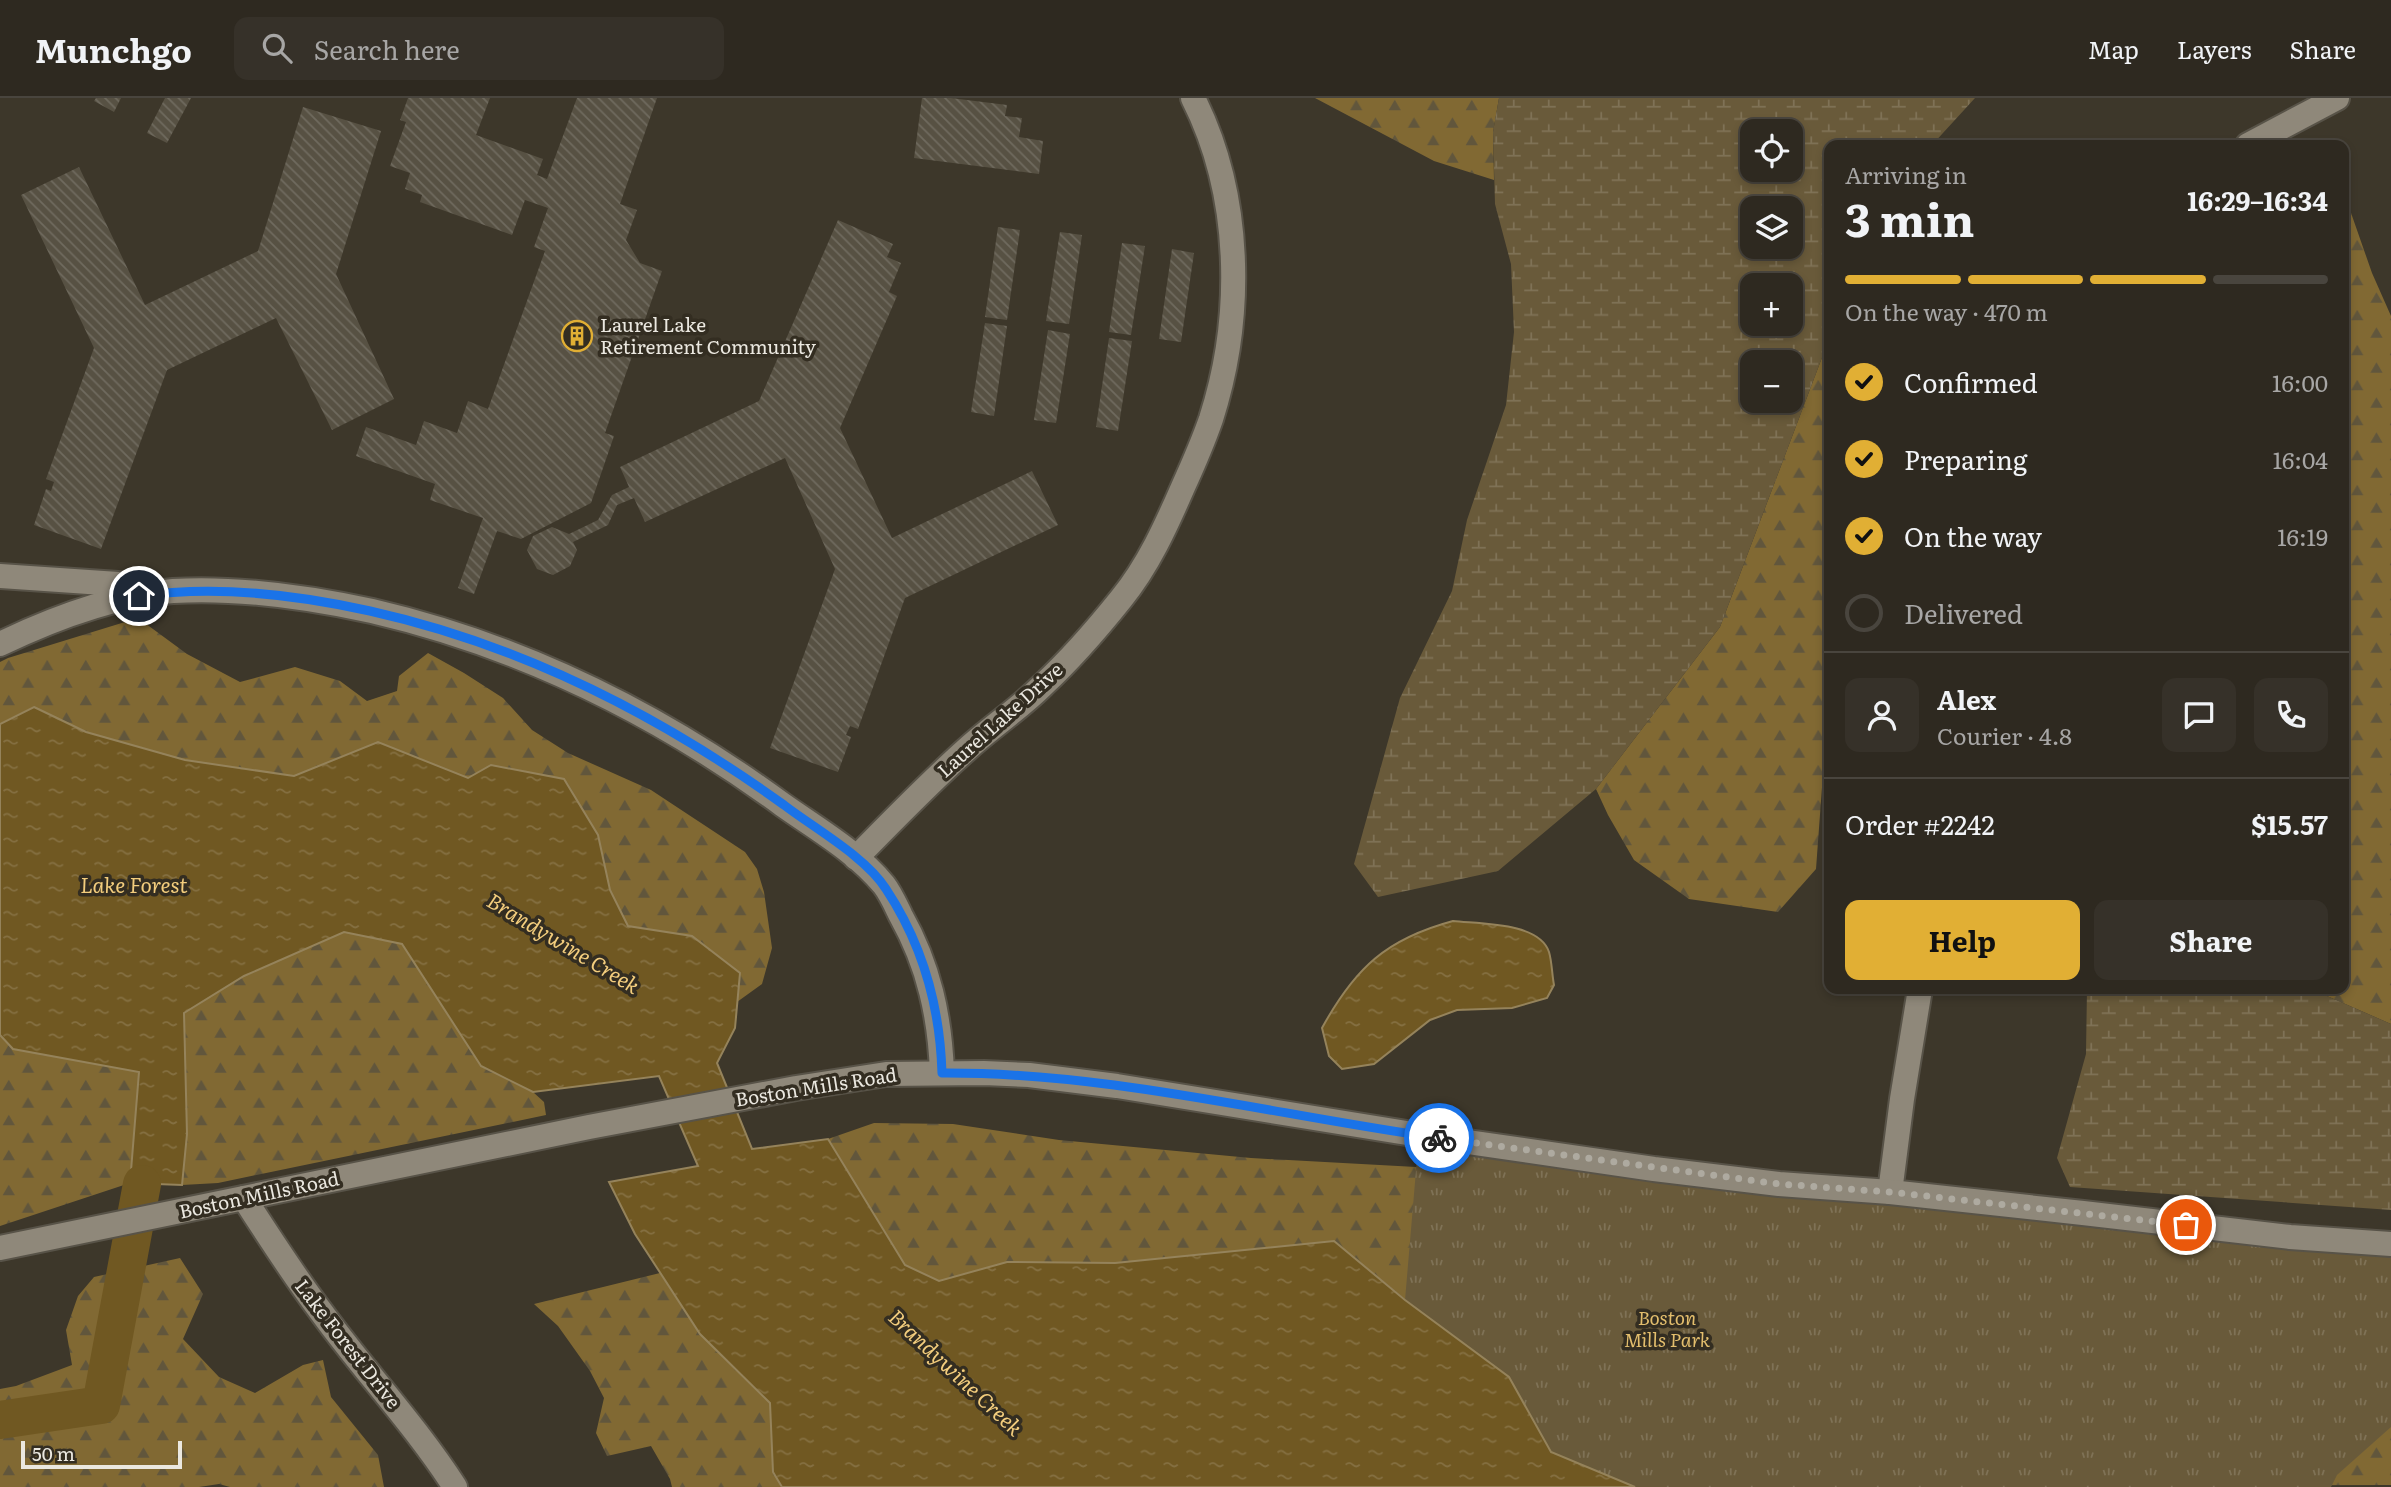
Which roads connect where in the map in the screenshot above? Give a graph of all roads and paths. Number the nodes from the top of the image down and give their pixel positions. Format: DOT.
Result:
graph roads {
  1 [pos="1193,98"];
  2 [pos="2337,98"];
  3 [pos="2257,140"];
  4 [pos="0,576"];
  5 [pos="156,594"];
  6 [pos="0,644"];
  7 [pos="856,858"];
  8 [pos="1919,994"];
  9 [pos="942,1073"];
  10 [pos="1890,1192"];
  11 [pos="244,1198"];
  12 [pos="2391,1244"];
  13 [pos="0,1248"];
  14 [pos="455,1487"];
  1 -- 7 [label="street, Laurel Lake Drive"];
  2 -- 3 [label="street"];
  4 -- 5 [label="street"];
  5 -- 6 [label="street"];
  5 -- 7 [label="street"];
  7 -- 9 [label="street"];
  8 -- 10 [label="street"];
  9 -- 10 [label="street, Boston Mills Road"];
  9 -- 11 [label="street, Boston Mills Road"];
  10 -- 12 [label="street, Boston Mills Road"];
  11 -- 13 [label="street, Boston Mills Road"];
  11 -- 14 [label="street, Lake Forest Drive"];
}
